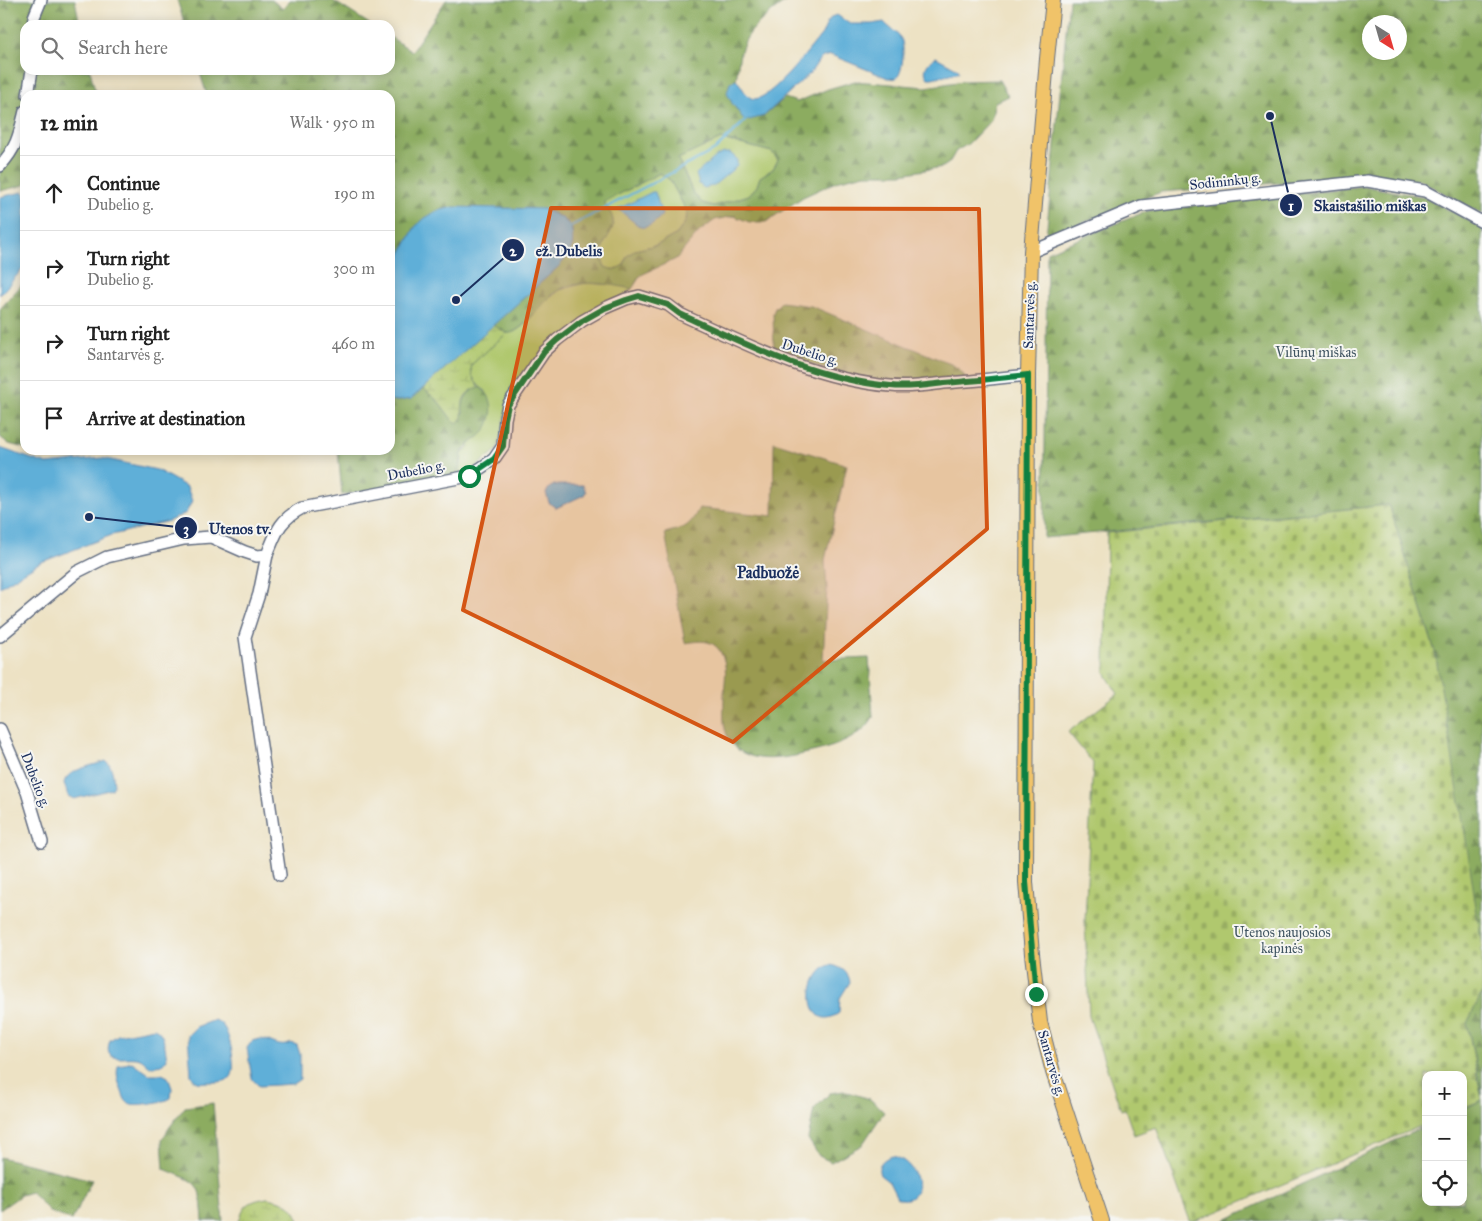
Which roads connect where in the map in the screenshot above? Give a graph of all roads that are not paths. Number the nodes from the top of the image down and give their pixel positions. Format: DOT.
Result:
graph roads {
  1 [pos="41,0"];
  2 [pos="1053,0"];
  3 [pos="34,20"];
  4 [pos="31,75"];
  5 [pos="29,90"];
  6 [pos="20,135"];
  7 [pos="0,166"];
  8 [pos="1482,222"];
  9 [pos="1031,252"];
  10 [pos="1028,375"];
  11 [pos="267,555"];
  12 [pos="0,636"];
  13 [pos="0,729"];
  14 [pos="42,842"];
  15 [pos="280,875"];
  16 [pos="1102,1221"];
  1 -- 3 [label="street"];
  2 -- 9 [label="main road, Santarvės g."];
  4 -- 5 [label="street"];
  6 -- 7 [label="street"];
  8 -- 9 [label="street, Sodininkų g."];
  9 -- 10 [label="main road, Santarvės g."];
  10 -- 11 [label="street, Dubelio g."];
  10 -- 16 [label="main road, Santarvės g."];
  11 -- 12 [label="street"];
  11 -- 15 [label="street, Dubelio g."];
  13 -- 14 [label="street, Dubelio g."];
}
